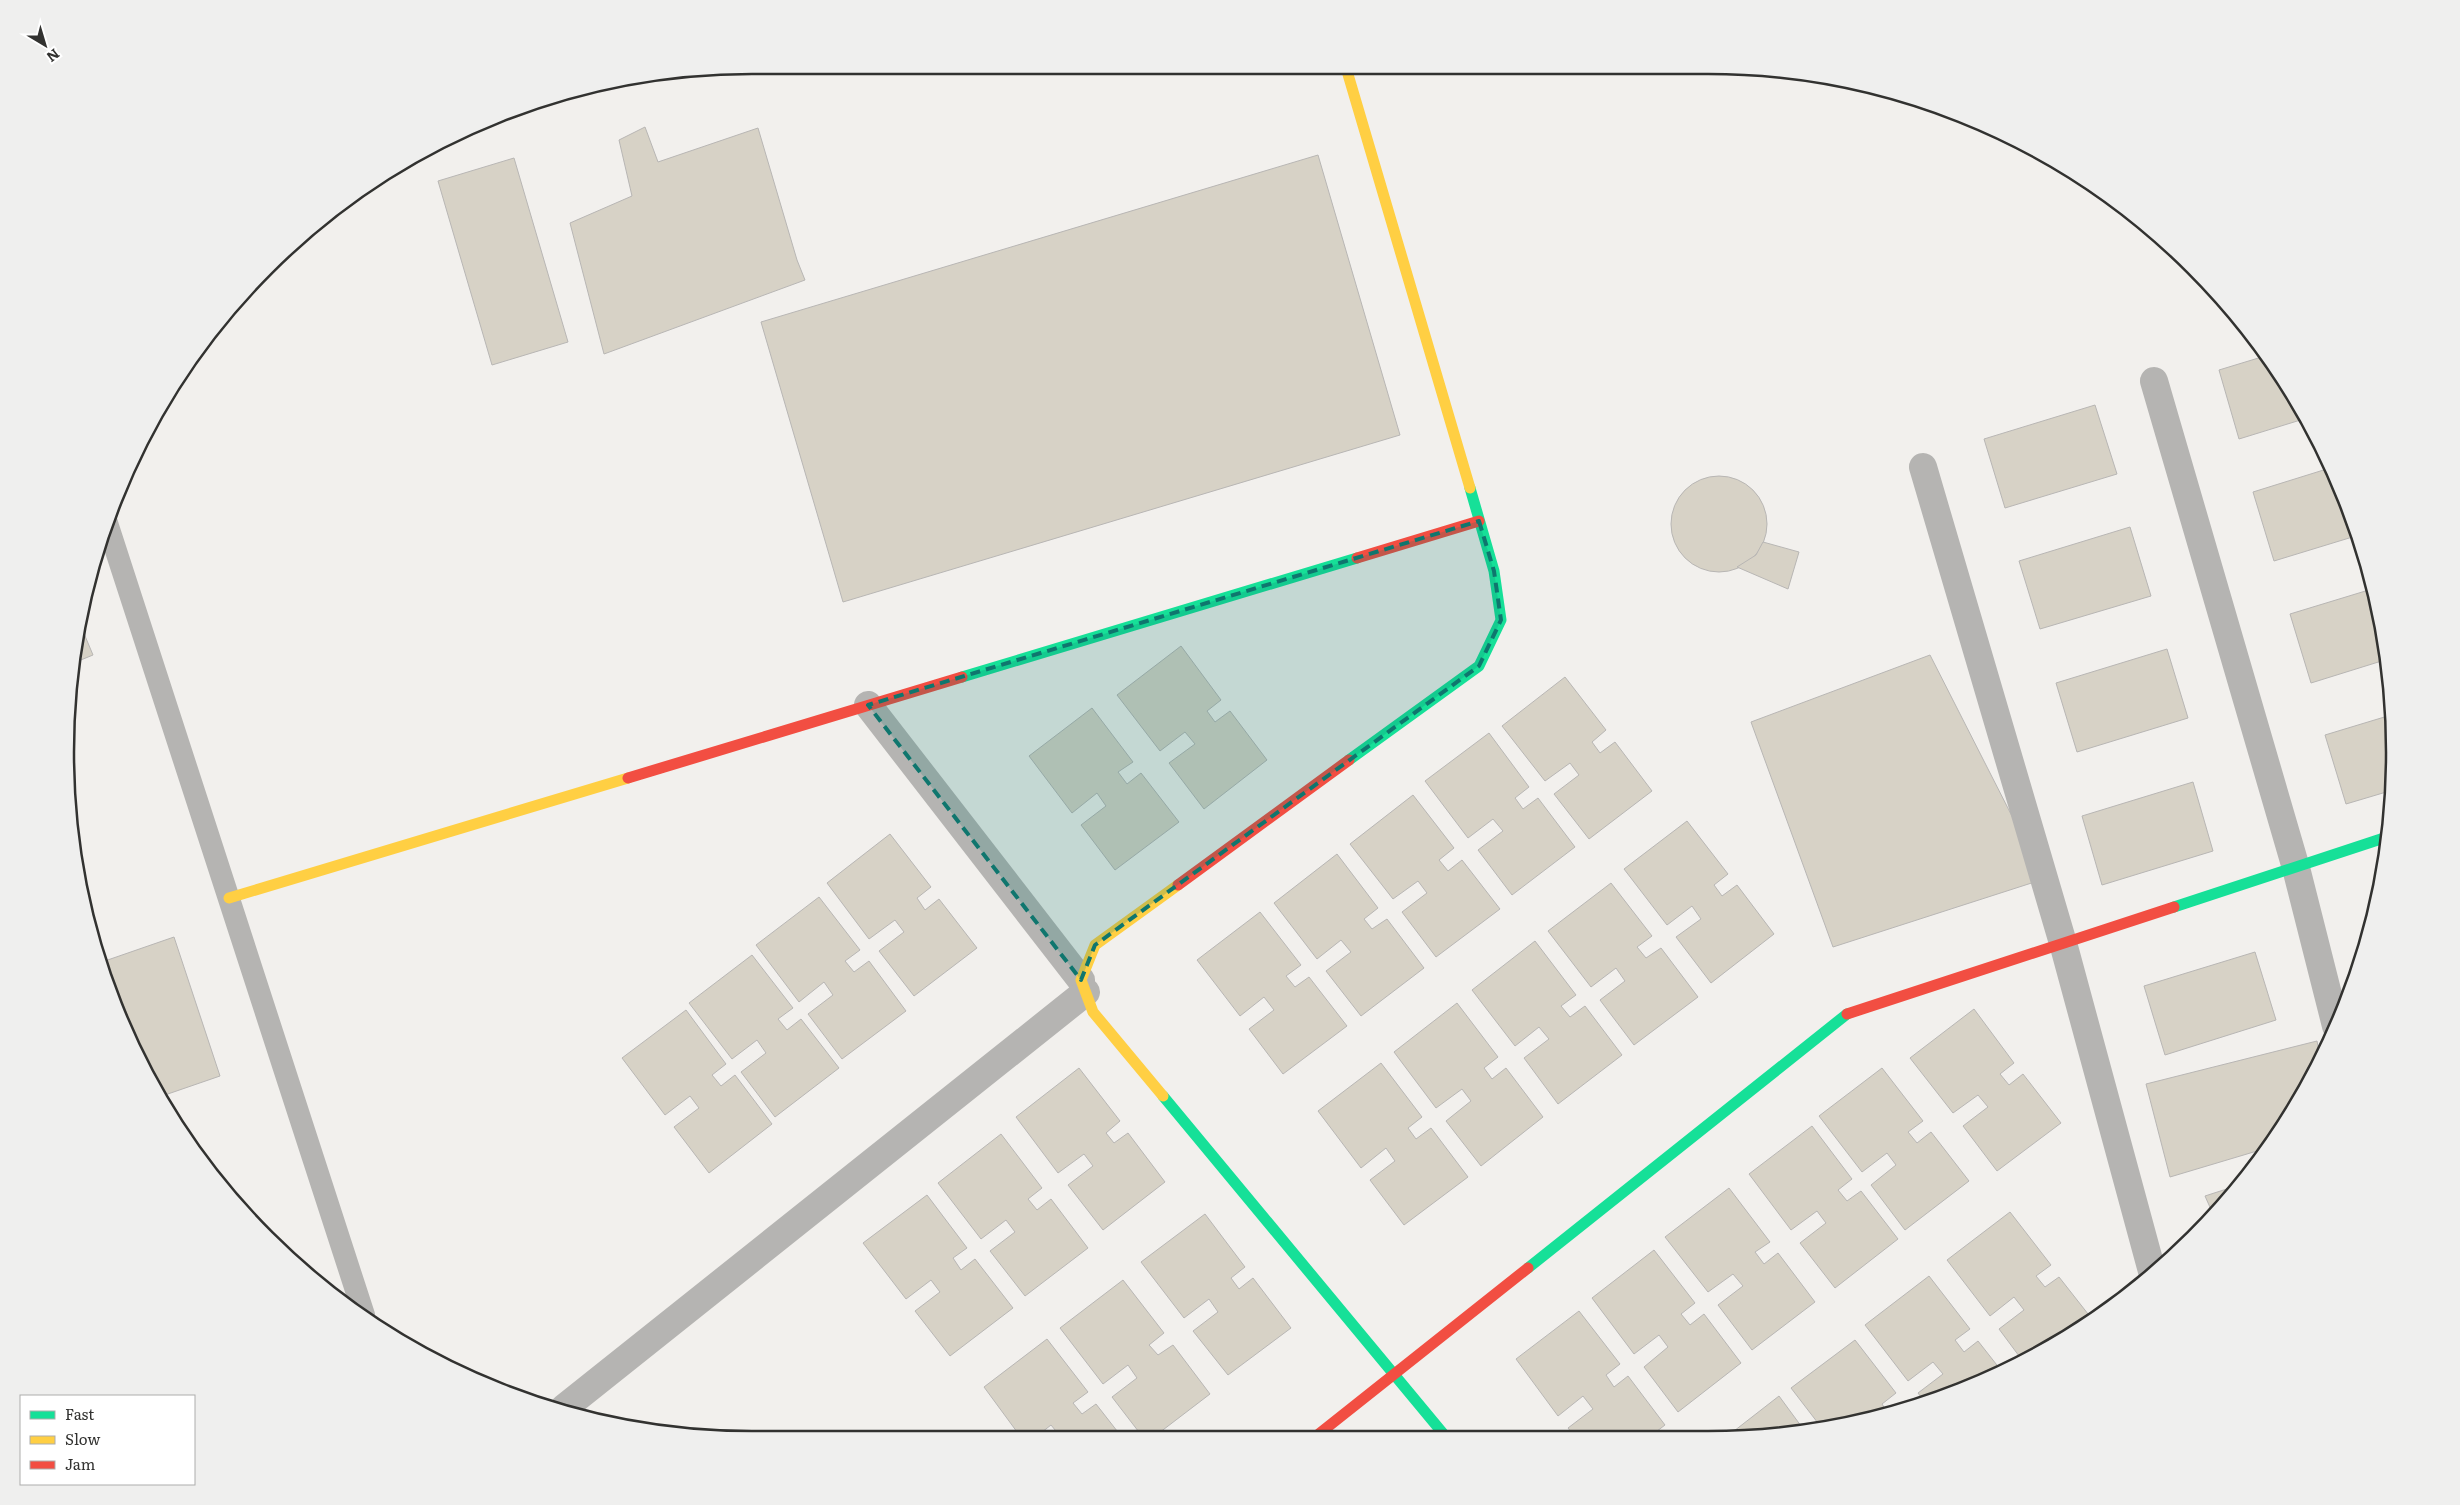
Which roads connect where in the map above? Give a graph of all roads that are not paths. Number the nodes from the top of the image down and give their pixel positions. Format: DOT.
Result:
graph roads {
  1 [pos="1348,74"];
  2 [pos="2154,381"];
  3 [pos="1923,467"];
  4 [pos="1479,521"];
  5 [pos="110,533"];
  6 [pos="868,705"];
  7 [pos="2380,839"];
  8 [pos="2296,868"];
  9 [pos="229,898"];
  10 [pos="2063,944"];
  11 [pos="1083,986"];
  12 [pos="2333,1016"];
  13 [pos="2151,1267"];
  14 [pos="361,1307"];
  15 [pos="1393,1372"];
  16 [pos="568,1405"];
  17 [pos="1321,1431"];
  18 [pos="1441,1431"];
  1 -- 4 [label="street"];
  2 -- 8 [label="street"];
  3 -- 10 [label="street"];
  4 -- 6 [label="street"];
  4 -- 11 [label="street"];
  5 -- 9 [label="lane"];
  6 -- 9 [label="street"];
  6 -- 11 [label="street"];
  7 -- 8 [label="street"];
  8 -- 10 [label="street"];
  8 -- 12 [label="street"];
  9 -- 14 [label="lane"];
  10 -- 13 [label="street"];
  10 -- 15 [label="street"];
  11 -- 15 [label="street"];
  11 -- 16 [label="street"];
  15 -- 17 [label="street"];
  15 -- 18 [label="street"];
}
